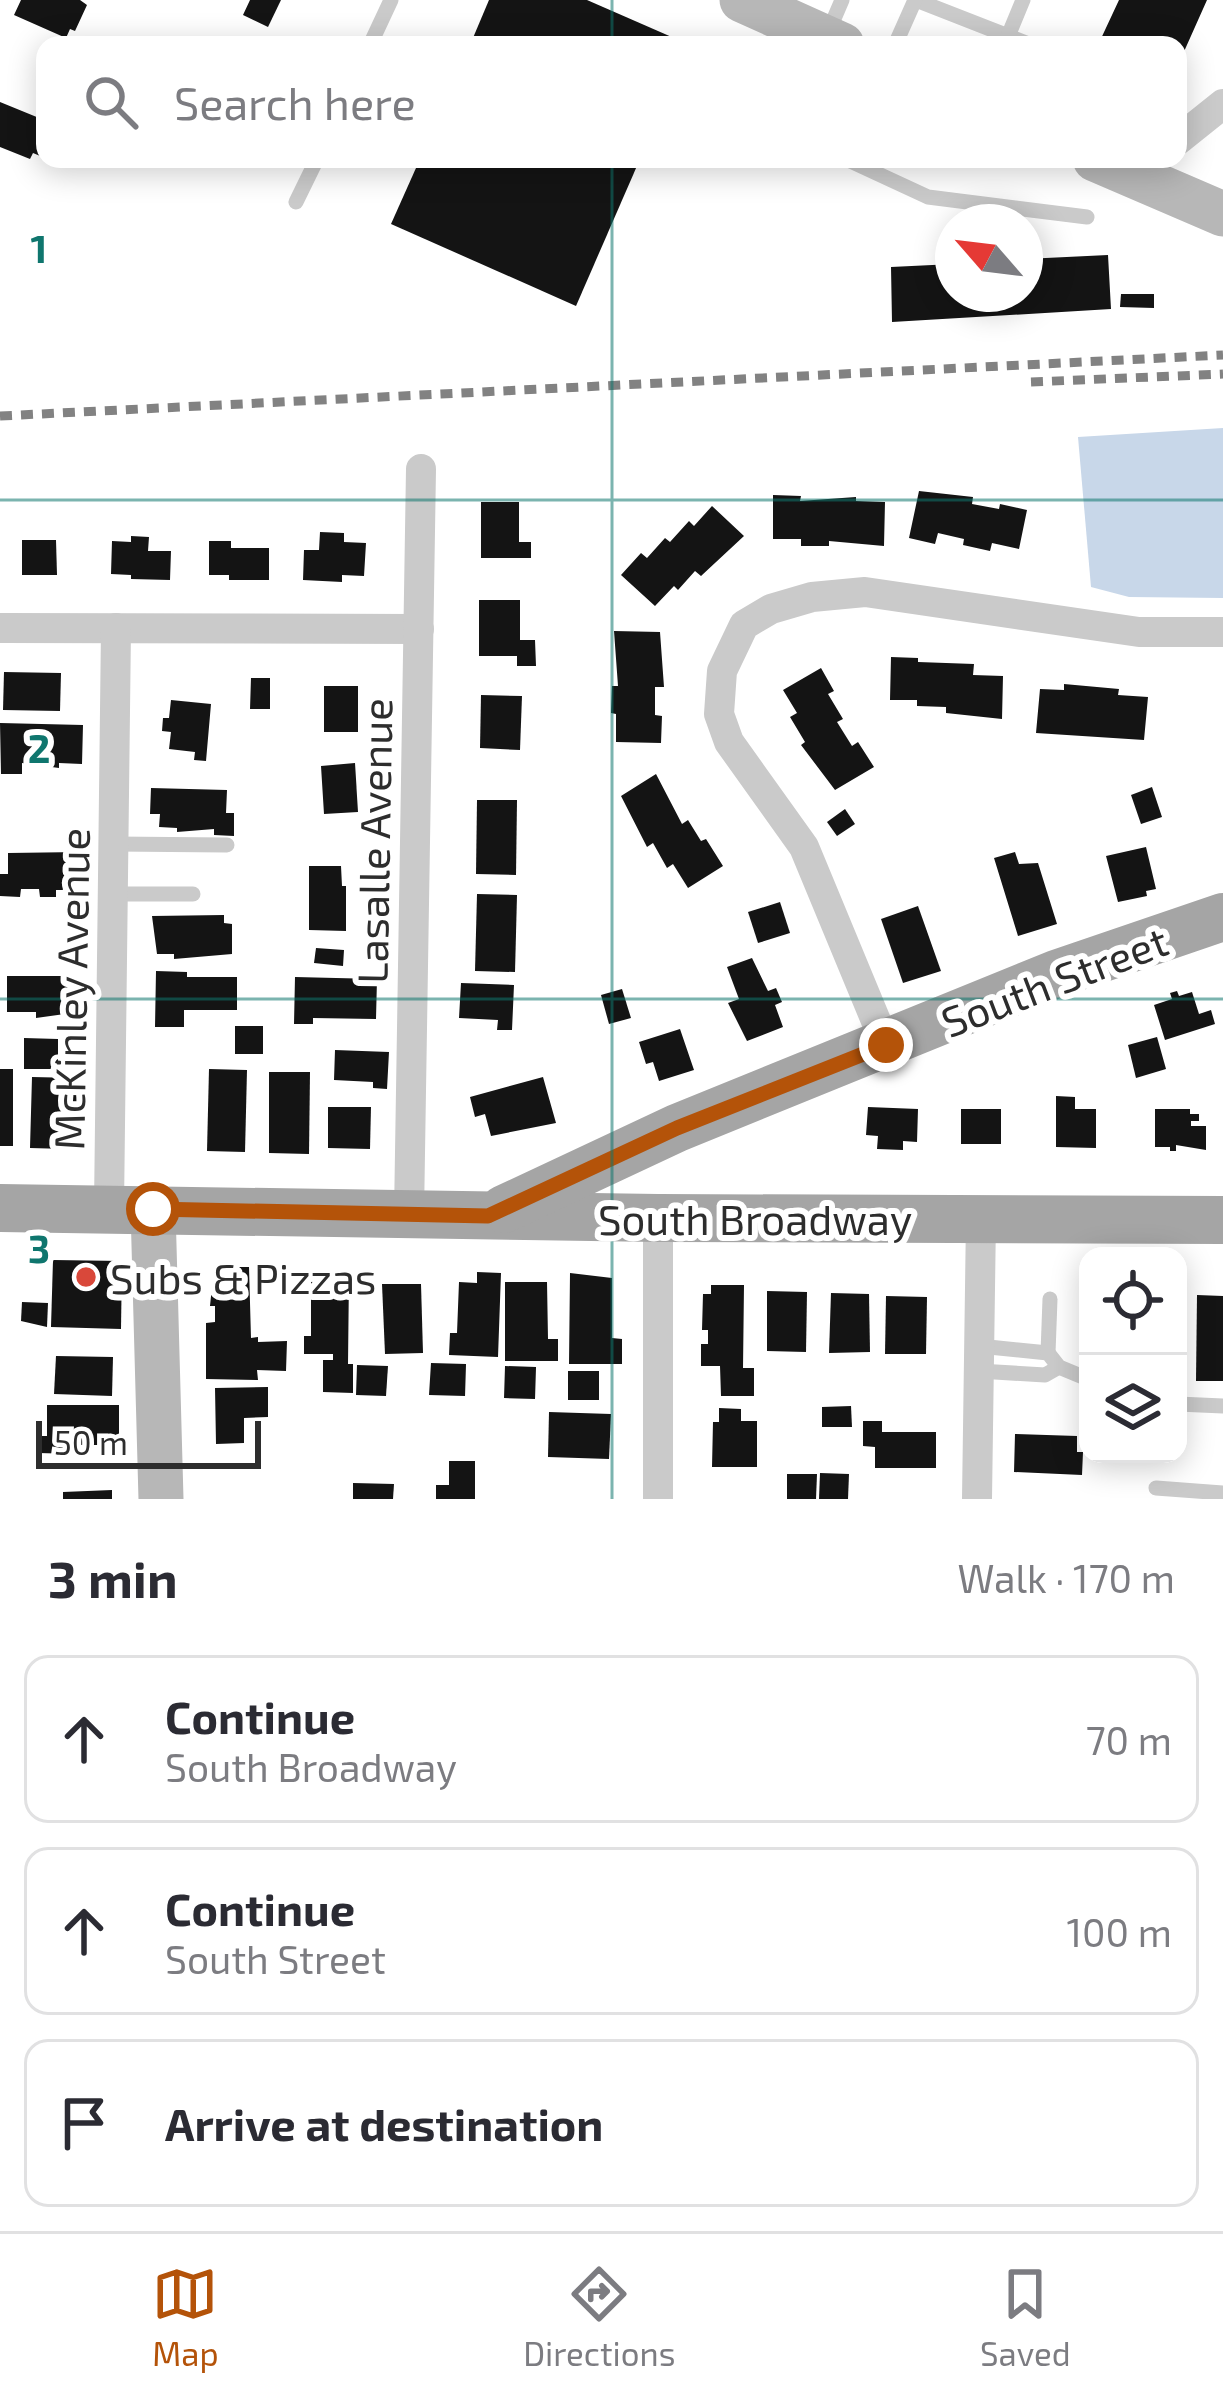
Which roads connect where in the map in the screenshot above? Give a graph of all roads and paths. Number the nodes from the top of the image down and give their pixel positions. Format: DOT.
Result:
graph roads {
  1 [pos="391,0"];
  2 [pos="915,0"];
  3 [pos="1023,0"];
  4 [pos="745,1"];
  5 [pos="836,28"];
  6 [pos="374,36"];
  7 [pos="899,36"];
  8 [pos="997,36"];
  9 [pos="1008,36"];
  10 [pos="1223,104"];
  11 [pos="1187,133"];
  12 [pos="312,168"];
  13 [pos="885,168"];
  14 [pos="1135,168"];
  15 [pos="296,202"];
  16 [pos="1223,214"];
  17 [pos="1087,217"];
  18 [pos="421,469"];
  19 [pos="0,628"];
  20 [pos="116,628"];
  21 [pos="419,628"];
  22 [pos="1223,632"];
  23 [pos="114,844"];
  24 [pos="227,845"];
  25 [pos="113,894"];
  26 [pos="193,894"];
  27 [pos="1223,917"];
  28 [pos="886,1045"];
  29 [pos="677,1128"];
  30 [pos="0,1208"];
  31 [pos="131,1208"];
  32 [pos="409,1215"];
  33 [pos="488,1216"];
  34 [pos="981,1218"];
  35 [pos="658,1219"];
  36 [pos="1223,1220"];
  37 [pos="1050,1299"];
  38 [pos="1048,1353"];
  39 [pos="979,1358"];
  40 [pos="1059,1367"];
  41 [pos="1079,1375"];
  42 [pos="1187,1404"];
  43 [pos="1223,1406"];
  44 [pos="1156,1488"];
  45 [pos="1223,1493"];
  46 [pos="161,1499"];
  47 [pos="658,1499"];
  48 [pos="977,1499"];
  1 -- 6 [label="lane"];
  2 -- 7 [label="lane"];
  2 -- 8 [label="lane"];
  3 -- 9 [label="lane"];
  4 -- 5 [label="main road"];
  10 -- 11 [label="street"];
  12 -- 15 [label="lane"];
  13 -- 17 [label="lane"];
  14 -- 16 [label="main road"];
  18 -- 21 [label="street, Lasalle Avenue"];
  19 -- 20 [label="street"];
  20 -- 21 [label="street"];
  20 -- 23 [label="street, McKinley Avenue"];
  21 -- 32 [label="street, Lasalle Avenue"];
  22 -- 28 [label="street"];
  23 -- 24 [label="lane"];
  23 -- 25 [label="street, McKinley Avenue"];
  25 -- 26 [label="lane"];
  25 -- 31 [label="street, McKinley Avenue"];
  27 -- 28 [label="main road, South Street"];
  28 -- 29 [label="main road, South Street"];
  29 -- 33 [label="main road, South Street"];
  29 -- 35 [label="main road"];
  30 -- 31 [label="main road, South Broadway"];
  31 -- 32 [label="main road, South Broadway"];
  31 -- 46 [label="main road"];
  32 -- 33 [label="main road, South Broadway"];
  33 -- 35 [label="main road, South Broadway"];
  34 -- 35 [label="main road, South Broadway"];
  34 -- 36 [label="main road, South Broadway"];
  34 -- 39 [label="street"];
  35 -- 47 [label="street"];
  37 -- 38 [label="lane"];
  38 -- 39 [label="lane"];
  38 -- 40 [label="lane"];
  39 -- 40 [label="lane"];
  39 -- 48 [label="street"];
  40 -- 41 [label="lane"];
  42 -- 43 [label="lane"];
  44 -- 45 [label="lane"];
}
